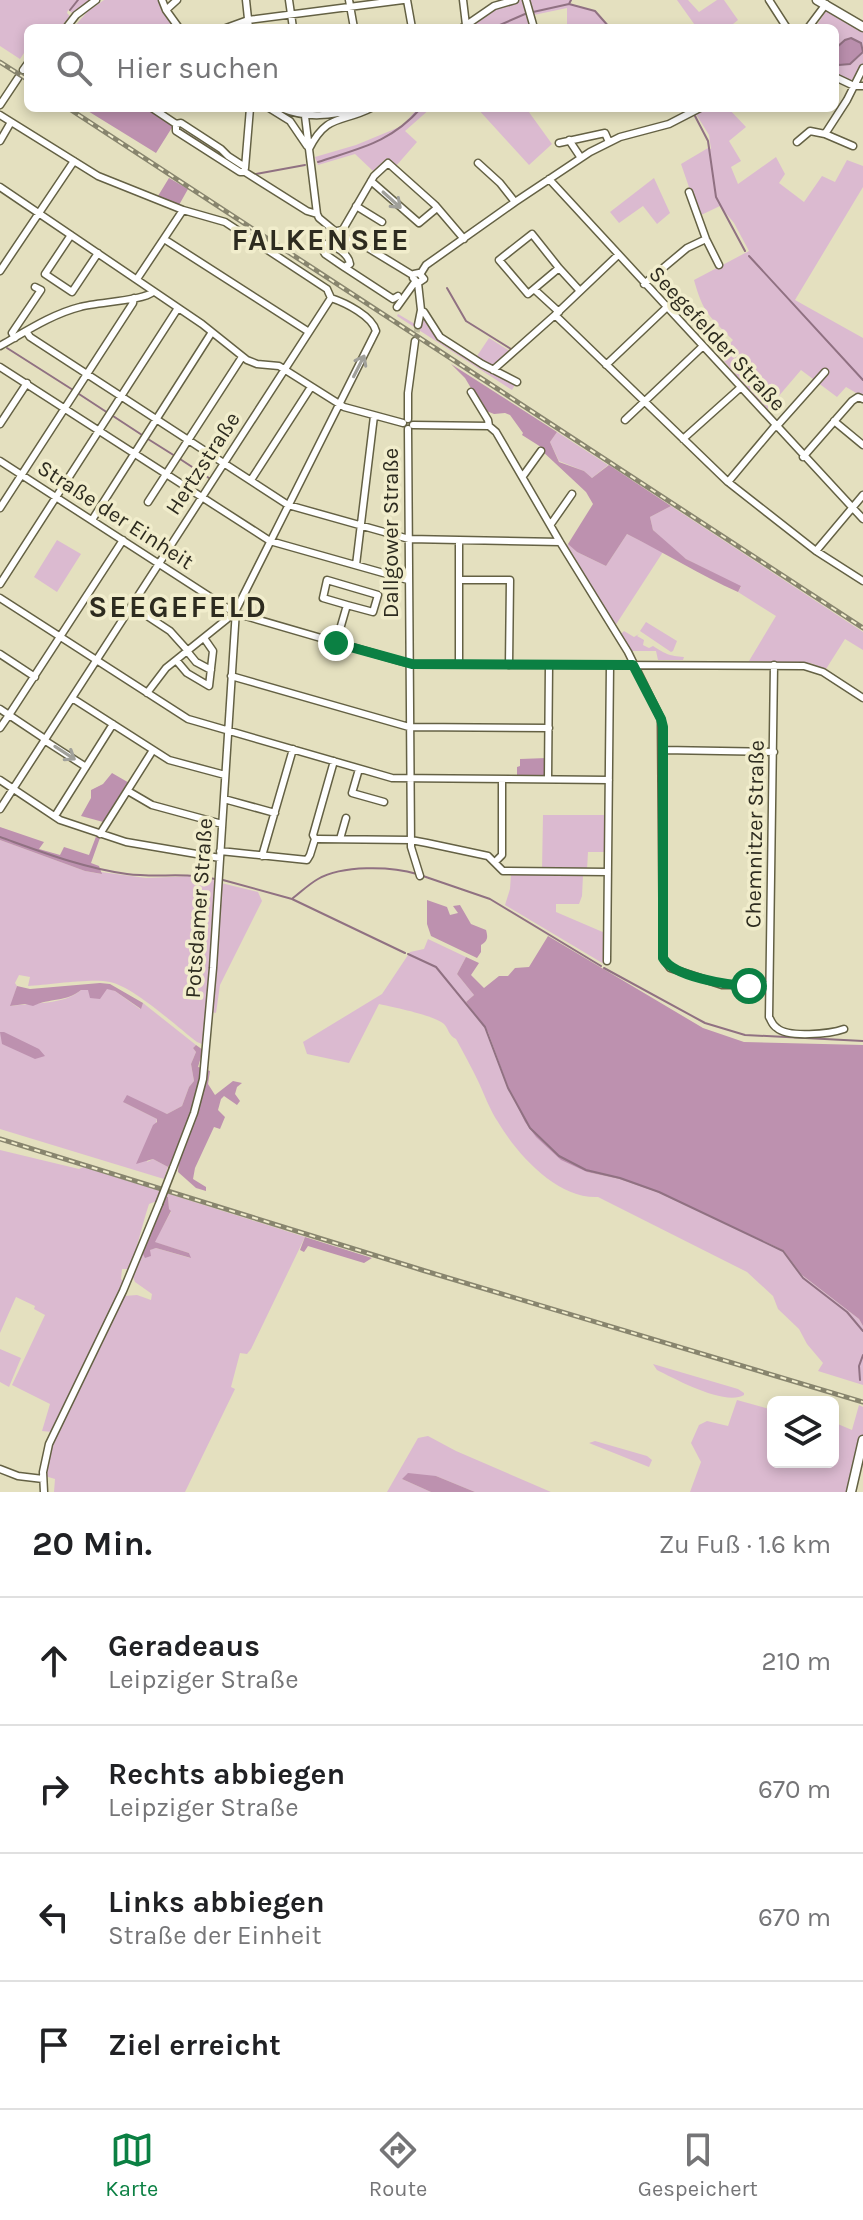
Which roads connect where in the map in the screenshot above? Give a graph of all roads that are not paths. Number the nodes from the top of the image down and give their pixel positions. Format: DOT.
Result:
graph roads {
  1 [pos="96,0"];
  2 [pos="162,0"];
  3 [pos="177,0"];
  4 [pos="246,0"];
  5 [pos="289,0"];
  6 [pos="405,0"];
  7 [pos="463,0"];
  8 [pos="515,0"];
  9 [pos="526,0"];
  10 [pos="769,0"];
  11 [pos="817,0"];
  12 [pos="827,2"];
  13 [pos="349,3"];
  14 [pos="166,10"];
  15 [pos="291,14"];
  16 [pos="69,24"];
  17 [pos="176,24"];
  18 [pos="248,24"];
  19 [pos="292,24"];
  20 [pos="353,24"];
  21 [pos="411,24"];
  22 [pos="464,24"];
  23 [pos="467,24"];
  24 [pos="533,24"];
  25 [pos="785,24"];
  26 [pos="813,24"];
  27 [pos="863,27"];
  28 [pos="863,68"];
  29 [pos="18,78"];
  30 [pos="839,79"];
  31 [pos="854,86"];
  32 [pos="863,86"];
  33 [pos="0,105"];
  34 [pos="839,111"];
  35 [pos="159,112"];
  36 [pos="250,112"];
  37 [pos="283,112"];
  38 [pos="304,112"];
  39 [pos="347,112"];
  40 [pos="357,112"];
  41 [pos="692,112"];
  42 [pos="838,112"];
  43 [pos="0,115"];
  44 [pos="328,119"];
  45 [pos="11,122"];
  46 [pos="825,134"];
  47 [pos="607,139"];
  48 [pos="569,140"];
  49 [pos="0,141"];
  50 [pos="797,142"];
  51 [pos="559,143"];
  52 [pos="853,146"];
  53 [pos="309,149"];
  54 [pos="581,158"];
  55 [pos="74,161"];
  56 [pos="478,163"];
  57 [pos="245,170"];
  58 [pos="549,179"];
  59 [pos="371,181"];
  60 [pos="0,187"];
  61 [pos="689,192"];
  62 [pos="515,202"];
  63 [pos="356,206"];
  64 [pos="437,208"];
  65 [pos="183,210"];
  66 [pos="38,213"];
  67 [pos="317,214"];
  68 [pos="382,222"];
  69 [pos="71,235"];
  70 [pos="339,235"];
  71 [pos="164,239"];
  72 [pos="464,239"];
  73 [pos="706,239"];
  74 [pos="326,244"];
  75 [pos="341,251"];
  76 [pos="98,253"];
  77 [pos="618,255"];
  78 [pos="719,265"];
  79 [pos="344,267"];
  80 [pos="559,268"];
  81 [pos="0,271"];
  82 [pos="417,278"];
  83 [pos="137,279"];
  84 [pos="644,284"];
  85 [pos="35,287"];
  86 [pos="535,290"];
  87 [pos="580,291"];
  88 [pos="153,292"];
  89 [pos="398,296"];
  90 [pos="134,298"];
  91 [pos="331,298"];
  92 [pos="397,307"];
  93 [pos="178,308"];
  94 [pos="666,308"];
  95 [pos="424,312"];
  96 [pos="557,313"];
  97 [pos="418,325"];
  98 [pos="26,331"];
  99 [pos="212,332"];
  100 [pos="309,332"];
  101 [pos="15,338"];
  102 [pos="415,341"];
  103 [pos="0,346"];
  104 [pos="702,347"];
  105 [pos="242,357"];
  106 [pos="606,365"];
  107 [pos="0,367"];
  108 [pos="285,369"];
  109 [pos="493,370"];
  110 [pos="825,372"];
  111 [pos="87,375"];
  112 [pos="517,382"];
  113 [pos="27,383"];
  114 [pos="311,387"];
  115 [pos="740,388"];
  116 [pos="471,392"];
  117 [pos="121,397"];
  118 [pos="862,398"];
  119 [pos="644,401"];
  120 [pos="339,405"];
  121 [pos="65,408"];
  122 [pos="374,416"];
  123 [pos="155,419"];
  124 [pos="625,420"];
  125 [pos="834,421"];
  126 [pos="0,424"];
  127 [pos="408,424"];
  128 [pos="489,426"];
  129 [pos="775,426"];
  130 [pos="99,430"];
  131 [pos="683,439"];
  132 [pos="188,440"];
  133 [pos="863,445"];
  134 [pos="541,451"];
  135 [pos="133,452"];
  136 [pos="803,457"];
  137 [pos="0,461"];
  138 [pos="223,463"];
  139 [pos="166,474"];
  140 [pos="22,475"];
  141 [pos="523,476"];
  142 [pos="251,480"];
  143 [pos="728,482"];
  144 [pos="572,494"];
  145 [pos="863,495"];
  146 [pos="57,497"];
  147 [pos="202,497"];
  148 [pos="148,502"];
  149 [pos="288,505"];
  150 [pos="852,507"];
  151 [pos="0,508"];
  152 [pos="863,519"];
  153 [pos="92,520"];
  154 [pos="551,524"];
  155 [pos="361,525"];
  156 [pos="409,539"];
  157 [pos="123,540"];
  158 [pos="459,540"];
  159 [pos="270,541"];
  160 [pos="560,542"];
  161 [pos="816,551"];
  162 [pos="159,563"];
  163 [pos="356,565"];
  164 [pos="408,580"];
  165 [pos="459,580"];
  166 [pos="863,581"];
  167 [pos="0,584"];
  168 [pos="0,598"];
  169 [pos="347,605"];
  170 [pos="132,606"];
  171 [pos="235,613"];
  172 [pos="227,619"];
  173 [pos="61,637"];
  174 [pos="204,638"];
  175 [pos="336,643"];
  176 [pos="188,651"];
  177 [pos="0,654"];
  178 [pos="96,660"];
  179 [pos="176,660"];
  180 [pos="409,663"];
  181 [pos="459,664"];
  182 [pos="509,665"];
  183 [pos="549,665"];
  184 [pos="610,665"];
  185 [pos="633,665"];
  186 [pos="774,665"];
  187 [pos="211,670"];
  188 [pos="231,676"];
  189 [pos="35,677"];
  190 [pos="147,693"];
  191 [pos="72,698"];
  192 [pos="863,698"];
  193 [pos="0,709"];
  194 [pos="9,715"];
  195 [pos="113,724"];
  196 [pos="409,727"];
  197 [pos="0,728"];
  198 [pos="549,728"];
  199 [pos="227,731"];
  200 [pos="45,739"];
  201 [pos="293,749"];
  202 [pos="153,750"];
  203 [pos="663,750"];
  204 [pos="774,752"];
  205 [pos="334,761"];
  206 [pos="86,767"];
  207 [pos="359,769"];
  208 [pos="225,775"];
  209 [pos="410,779"];
  210 [pos="502,779"];
  211 [pos="548,779"];
  212 [pos="0,780"];
  213 [pos="609,780"];
  214 [pos="13,789"];
  215 [pos="128,791"];
  216 [pos="224,799"];
  217 [pos="384,802"];
  218 [pos="0,809"];
  219 [pos="275,813"];
  220 [pos="55,816"];
  221 [pos="346,818"];
  222 [pos="222,824"];
  223 [pos="100,834"];
  224 [pos="315,839"];
  225 [pos="340,839"];
  226 [pos="411,840"];
  227 [pos="220,855"];
  228 [pos="262,856"];
  229 [pos="495,862"];
  230 [pos="608,872"];
  231 [pos="420,876"];
  232 [pos="607,961"];
  233 [pos="769,985"];
  234 [pos="844,1029"];
  235 [pos="863,1440"];
  236 [pos="0,1469"];
  237 [pos="43,1479"];
  238 [pos="44,1492"];
  239 [pos="851,1492"];
  1 -- 16 [label="street"];
  2 -- 14 [label="street"];
  3 -- 14 [label="street"];
  4 -- 18 [label="street"];
  5 -- 15 [label="street"];
  6 -- 13 [label="street"];
  6 -- 21 [label="street"];
  7 -- 22 [label="street"];
  8 -- 23 [label="street"];
  9 -- 24 [label="street"];
  10 -- 25 [label="street"];
  11 -- 12 [label="main road"];
  12 -- 26 [label="street"];
  12 -- 27 [label="main road"];
  13 -- 15 [label="street"];
  13 -- 20 [label="street"];
  14 -- 17 [label="street"];
  15 -- 18 [label="street"];
  15 -- 19 [label="street"];
  28 -- 31 [label="street"];
  29 -- 33 [label="street"];
  30 -- 31 [label="street"];
  31 -- 32 [label="street"];
  31 -- 34 [label="street"];
  35 -- 57 [label="street"];
  36 -- 57 [label="street"];
  37 -- 53 [label="street"];
  38 -- 44 [label="street"];
  38 -- 53 [label="street"];
  39 -- 44 [label="street"];
  40 -- 44 [label="street"];
  41 -- 47 [label="street"];
  42 -- 46 [label="street"];
  43 -- 45 [label="street"];
  44 -- 53 [label="street"];
  45 -- 49 [label="street"];
  45 -- 55 [label="street"];
  46 -- 50 [label="street"];
  46 -- 52 [label="street"];
  47 -- 48 [label="street"];
  47 -- 54 [label="street"];
  48 -- 51 [label="street"];
  48 -- 54 [label="street"];
  53 -- 67 [label="street"];
  54 -- 58 [label="street"];
  55 -- 65 [label="street"];
  55 -- 66 [label="street"];
  56 -- 62 [label="street"];
  57 -- 67 [label="street"];
  58 -- 62 [label="street"];
  58 -- 77 [label="street, Seegefelder Straße"];
  59 -- 63 [label="street"];
  59 -- 64 [label="street, one-way"];
  59 -- 64 [label="street"];
  60 -- 66 [label="street"];
  61 -- 73 [label="street"];
  62 -- 72 [label="street"];
  63 -- 68 [label="street"];
  63 -- 70 [label="street"];
  64 -- 72 [label="street"];
  65 -- 71 [label="street"];
  65 -- 91 [label="street"];
  66 -- 69 [label="street"];
  66 -- 81 [label="street"];
  67 -- 70 [label="street"];
  69 -- 76 [label="street"];
  69 -- 76 [label="street"];
  70 -- 74 [label="street"];
  70 -- 75 [label="street"];
  70 -- 82 [label="street"];
  71 -- 83 [label="street"];
  71 -- 100 [label="street"];
  72 -- 82 [label="street"];
  73 -- 78 [label="street"];
  73 -- 84 [label="street"];
  74 -- 75 [label="street"];
  74 -- 79 [label="street"];
  75 -- 79 [label="street"];
  76 -- 83 [label="street"];
  77 -- 84 [label="street, Seegefelder Straße"];
  77 -- 87 [label="street"];
  79 -- 89 [label="street"];
  80 -- 86 [label="street"];
  80 -- 86 [label="street"];
  80 -- 87 [label="street"];
  82 -- 92 [label="street"];
  82 -- 97 [label="street"];
  83 -- 88 [label="street"];
  84 -- 94 [label="street, Seegefelder Straße"];
  85 -- 101 [label="street"];
  86 -- 96 [label="street"];
  87 -- 96 [label="street"];
  88 -- 90 [label="street"];
  88 -- 93 [label="street"];
  90 -- 98 [label="street"];
  90 -- 111 [label="street"];
  91 -- 100 [label="street, Hertzstraße"];
  120 -- 91 [label="street, Potsdamer Straße, one-way"];
  93 -- 99 [label="street"];
  93 -- 117 [label="street"];
  94 -- 104 [label="street, Seegefelder Straße"];
  94 -- 106 [label="street"];
  95 -- 109 [label="street"];
  96 -- 106 [label="street"];
  96 -- 109 [label="street"];
  98 -- 101 [label="street"];
  98 -- 111 [label="street"];
  99 -- 105 [label="street"];
  99 -- 123 [label="street"];
  100 -- 108 [label="street, Hertzstraße"];
  101 -- 103 [label="street"];
  102 -- 127 [label="street, Dallgower Straße"];
  104 -- 115 [label="street, Seegefelder Straße"];
  104 -- 119 [label="street"];
  105 -- 108 [label="street"];
  105 -- 132 [label="street"];
  106 -- 119 [label="street"];
  107 -- 113 [label="street"];
  108 -- 114 [label="street"];
  108 -- 138 [label="street, Hertzstraße"];
  109 -- 112 [label="street"];
  110 -- 129 [label="street"];
  111 -- 117 [label="street"];
  111 -- 121 [label="street"];
  113 -- 121 [label="street"];
  113 -- 126 [label="street"];
  114 -- 120 [label="street"];
  114 -- 142 [label="street"];
  115 -- 129 [label="street, Seegefelder Straße"];
  115 -- 131 [label="street"];
  116 -- 128 [label="street"];
  117 -- 123 [label="street"];
  117 -- 130 [label="street"];
  118 -- 125 [label="street"];
  119 -- 124 [label="street"];
  119 -- 131 [label="street"];
  120 -- 122 [label="street"];
  120 -- 149 [label="street, Potsdamer Straße"];
  121 -- 130 [label="street"];
  121 -- 140 [label="street"];
  122 -- 127 [label="street"];
  122 -- 155 [label="street"];
  123 -- 132 [label="street"];
  123 -- 135 [label="street"];
  125 -- 133 [label="street"];
  125 -- 136 [label="street"];
  127 -- 128 [label="street"];
  127 -- 156 [label="street, Dallgower Straße"];
  128 -- 141 [label="street"];
  129 -- 136 [label="street, Seegefelder Straße"];
  129 -- 143 [label="street"];
  130 -- 135 [label="street"];
  130 -- 146 [label="street"];
  131 -- 143 [label="street"];
  132 -- 138 [label="street"];
  132 -- 139 [label="street"];
  134 -- 141 [label="street"];
  135 -- 139 [label="street"];
  135 -- 153 [label="street"];
  136 -- 150 [label="street, Seegefelder Straße"];
  137 -- 140 [label="street, Straße der Einheit"];
  138 -- 142 [label="street"];
  138 -- 147 [label="street, Hertzstraße"];
  139 -- 147 [label="street"];
  139 -- 148 [label="street"];
  140 -- 146 [label="street, Straße der Einheit"];
  140 -- 151 [label="street"];
  141 -- 154 [label="street"];
  142 -- 149 [label="street"];
  143 -- 161 [label="street"];
  144 -- 154 [label="street"];
  145 -- 150 [label="street"];
  146 -- 153 [label="street, Straße der Einheit"];
  146 -- 167 [label="street"];
  147 -- 159 [label="street"];
  147 -- 162 [label="street, Hertzstraße"];
  149 -- 155 [label="street"];
  149 -- 159 [label="street, Potsdamer Straße"];
  150 -- 152 [label="street, Seegefelder Straße"];
  150 -- 161 [label="street"];
  153 -- 157 [label="street, Straße der Einheit"];
  154 -- 160 [label="street"];
  155 -- 156 [label="street"];
  155 -- 163 [label="street"];
  156 -- 158 [label="street"];
  156 -- 164 [label="street, Dallgower Straße"];
  157 -- 162 [label="street, Straße der Einheit"];
  157 -- 173 [label="street"];
  158 -- 160 [label="street"];
  158 -- 165 [label="street"];
  159 -- 163 [label="street"];
  159 -- 171 [label="street, Potsdamer Straße"];
  160 -- 185 [label="street"];
  161 -- 166 [label="street"];
  162 -- 170 [label="street, Hertzstraße"];
  162 -- 171 [label="street, Straße der Einheit"];
  163 -- 164 [label="street"];
  164 -- 180 [label="street, Dallgower Straße"];
  165 -- 181 [label="street"];
  165 -- 182 [label="street"];
  168 -- 173 [label="street"];
  169 -- 169 [label="street"];
  169 -- 175 [label="street"];
  170 -- 176 [label="street"];
  170 -- 178 [label="street, Hertzstraße"];
  171 -- 175 [label="street, Straße der Einheit"];
  171 -- 188 [label="street, Potsdamer Straße"];
  172 -- 174 [label="street"];
  173 -- 178 [label="street"];
  173 -- 189 [label="street"];
  174 -- 176 [label="street"];
  174 -- 187 [label="street"];
  175 -- 180 [label="street, Straße der Einheit"];
  176 -- 179 [label="street"];
  176 -- 187 [label="street"];
  177 -- 189 [label="street"];
  178 -- 190 [label="street"];
  178 -- 191 [label="street, Hertzstraße"];
  179 -- 187 [label="street"];
  179 -- 190 [label="street"];
  180 -- 181 [label="street, Straße der Einheit"];
  180 -- 196 [label="street, Dallgower Straße"];
  181 -- 182 [label="street, Straße der Einheit"];
  182 -- 183 [label="street, Straße der Einheit"];
  183 -- 184 [label="street, Straße der Einheit"];
  183 -- 198 [label="street"];
  184 -- 185 [label="street, Straße der Einheit"];
  184 -- 213 [label="street"];
  185 -- 186 [label="street, Straße der Einheit"];
  185 -- 203 [label="street"];
  186 -- 192 [label="street, Straße der Einheit"];
  186 -- 204 [label="street, Chemnitzer Straße"];
  188 -- 196 [label="street"];
  188 -- 199 [label="street, Potsdamer Straße"];
  189 -- 194 [label="street"];
  190 -- 199 [label="street"];
  191 -- 195 [label="street"];
  191 -- 200 [label="street, Hertzstraße"];
  193 -- 194 [label="street"];
  194 -- 197 [label="street"];
  194 -- 200 [label="street"];
  195 -- 202 [label="street"];
  195 -- 206 [label="street"];
  196 -- 198 [label="street"];
  196 -- 209 [label="street, Dallgower Straße"];
  198 -- 211 [label="street"];
  199 -- 201 [label="street"];
  199 -- 208 [label="street, Potsdamer Straße"];
  200 -- 206 [label="street, one-way"];
  200 -- 214 [label="street, Hertzstraße"];
  201 -- 205 [label="street"];
  201 -- 219 [label="street"];
  202 -- 208 [label="street"];
  202 -- 215 [label="street"];
  203 -- 204 [label="street"];
  203 -- 233 [label="street"];
  204 -- 233 [label="street, Chemnitzer Straße"];
  205 -- 207 [label="street"];
  205 -- 224 [label="street"];
  206 -- 220 [label="street"];
  207 -- 209 [label="street"];
  207 -- 217 [label="street"];
  208 -- 216 [label="street, Potsdamer Straße"];
  209 -- 210 [label="street"];
  209 -- 226 [label="street, Dallgower Straße"];
  210 -- 211 [label="street"];
  210 -- 229 [label="street"];
  211 -- 213 [label="street"];
  212 -- 214 [label="street"];
  213 -- 230 [label="street"];
  214 -- 218 [label="street, Hertzstraße"];
  214 -- 220 [label="street"];
  215 -- 222 [label="street"];
  215 -- 223 [label="street"];
  216 -- 219 [label="street"];
  216 -- 222 [label="street, Potsdamer Straße"];
  219 -- 228 [label="street"];
  220 -- 223 [label="street"];
  221 -- 225 [label="street"];
  222 -- 227 [label="street, Potsdamer Straße"];
  223 -- 227 [label="street"];
  224 -- 225 [label="street"];
  224 -- 228 [label="street"];
  225 -- 226 [label="street"];
  226 -- 229 [label="street"];
  226 -- 231 [label="street, Dallgower Straße"];
  227 -- 228 [label="street"];
  227 -- 237 [label="street, Potsdamer Straße, bridge"];
  229 -- 230 [label="street"];
  230 -- 232 [label="street"];
  233 -- 234 [label="street, Chemnitzer Straße"];
  235 -- 239 [label="main road"];
  236 -- 237 [label="street"];
  237 -- 238 [label="street, Potsdamer Straße"];
}
